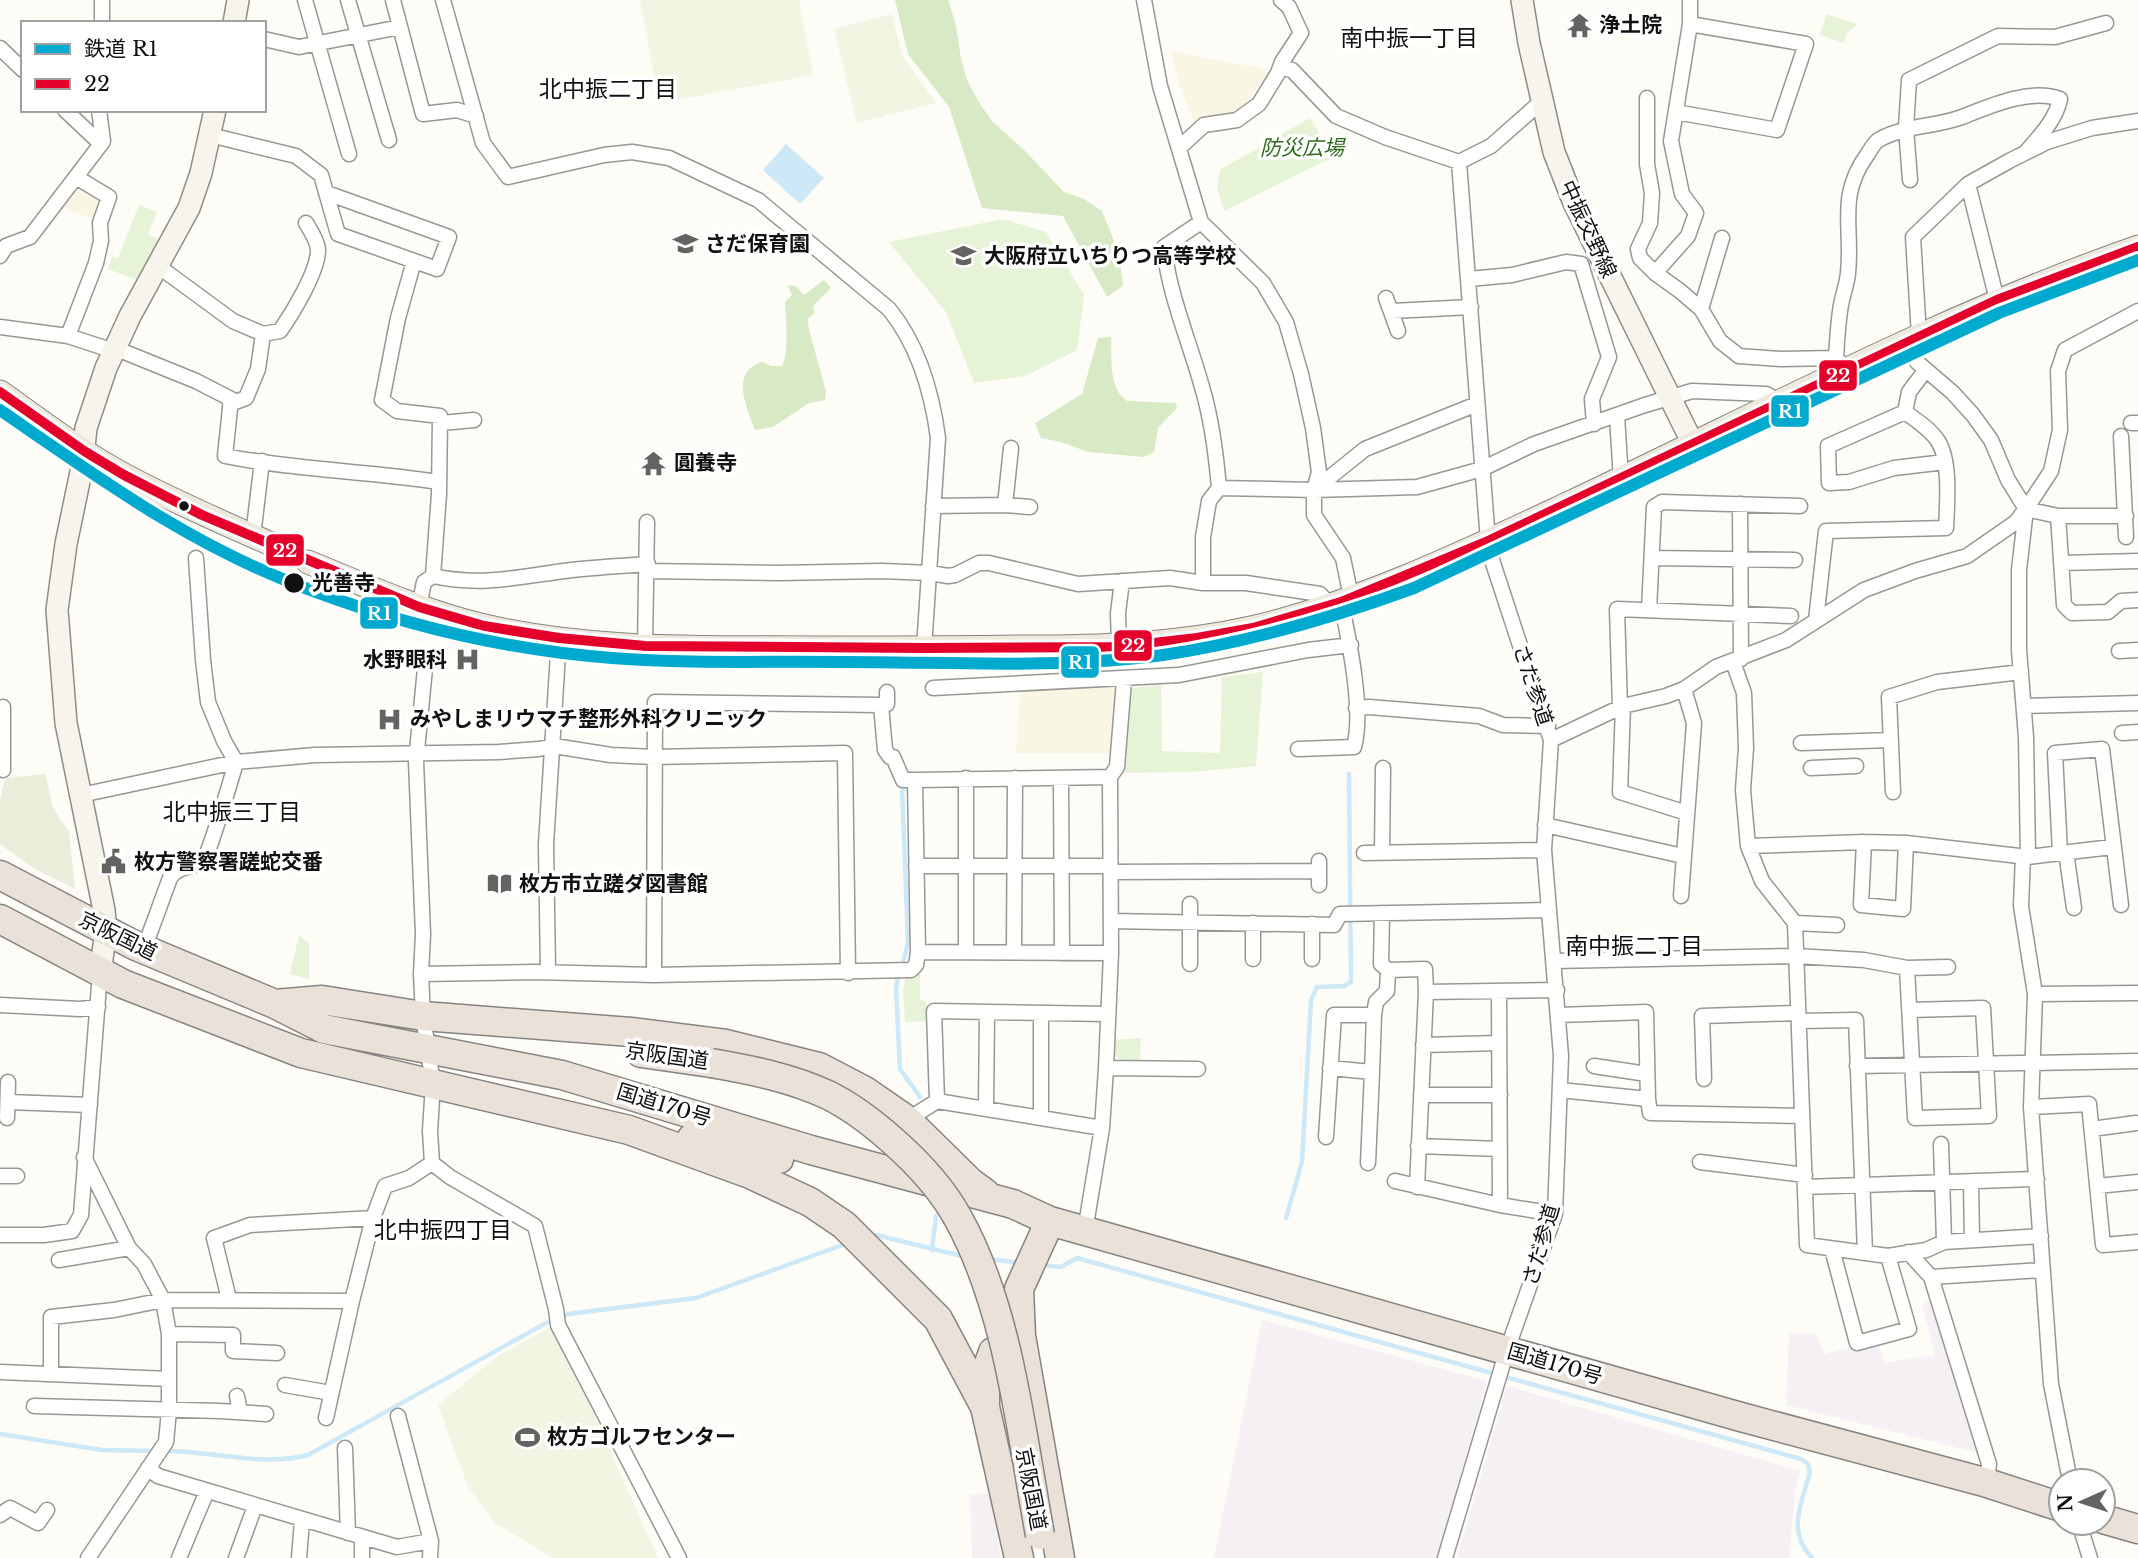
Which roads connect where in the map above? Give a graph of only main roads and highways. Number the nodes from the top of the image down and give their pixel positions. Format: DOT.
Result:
graph roads {
  1 [pos="2138,247"];
  2 [pos="0,392"];
  3 [pos="2,874"];
  4 [pos="0,919"];
  5 [pos="426,1033"];
  6 [pos="629,1130"];
  7 [pos="991,1198"];
  8 [pos="1050,1222"];
  9 [pos="1021,1336"];
  10 [pos="985,1407"];
  11 [pos="2047,1502"];
  12 [pos="2117,1523"];
  13 [pos="2138,1529"];
  14 [pos="1042,1547"];
  15 [pos="1019,1558"];
  16 [pos="1060,1558"];
  1 -- 2 [label="main road"];
  3 -- 5 [label="highway, 京阪国道"];
  4 -- 6 [label="highway, 京阪国道"];
  5 -- 7 [label="highway, 国道170号"];
  5 -- 7 [label="highway"];
  5 -- 14 [label="highway, 京阪国道, bridge"];
  6 -- 8 [label="highway, 国道170号"];
  6 -- 10 [label="highway, 京阪国道"];
  7 -- 8 [label="highway, 国道170号"];
  8 -- 9 [label="highway"];
  8 -- 11 [label="highway, 国道170号"];
  9 -- 10 [label="highway"];
  9 -- 16 [label="highway"];
  10 -- 15 [label="highway, 京阪国道"];
  12 -- 13 [label="highway"];
}
